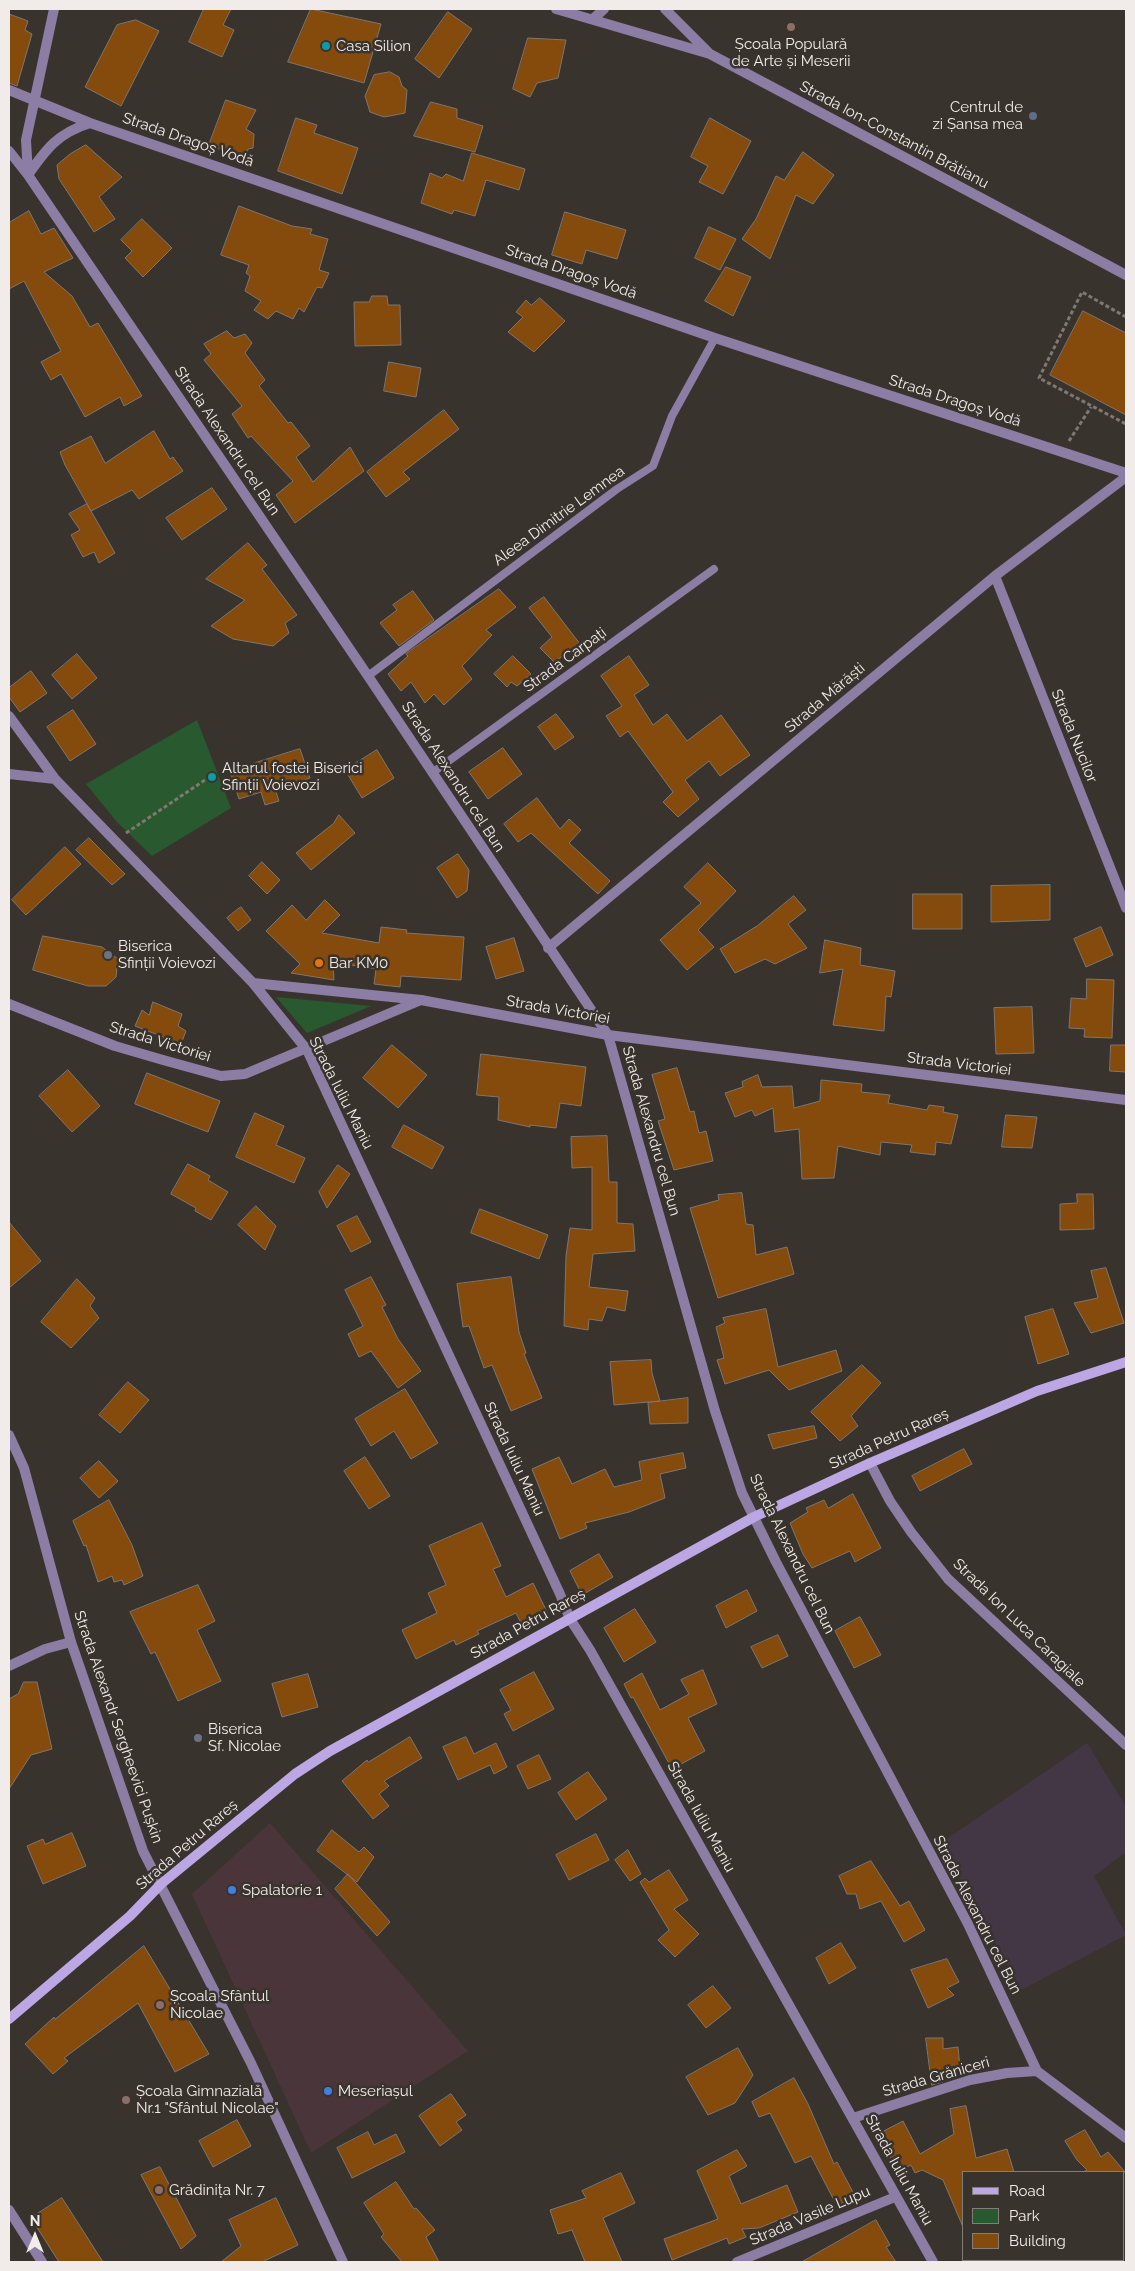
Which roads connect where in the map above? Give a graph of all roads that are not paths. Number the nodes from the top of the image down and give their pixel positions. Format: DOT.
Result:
graph roads {
  1 [pos="54,9"];
  2 [pos="556,9"];
  3 [pos="604,9"];
  4 [pos="665,9"];
  5 [pos="593,19"];
  6 [pos="710,54"];
  7 [pos="9,90"];
  8 [pos="35,100"];
  9 [pos="90,123"];
  10 [pos="9,151"];
  11 [pos="28,175"];
  12 [pos="1126,275"];
  13 [pos="716,338"];
  14 [pos="1126,475"];
  15 [pos="714,569"];
  16 [pos="995,576"];
  17 [pos="368,676"];
  18 [pos="9,716"];
  19 [pos="432,773"];
  20 [pos="9,774"];
  21 [pos="55,779"];
  22 [pos="1124,893"];
  23 [pos="1126,908"];
  24 [pos="548,948"];
  25 [pos="253,983"];
  26 [pos="421,1000"];
  27 [pos="9,1004"];
  28 [pos="608,1035"];
  29 [pos="307,1050"];
  30 [pos="1126,1100"];
  31 [pos="1126,1362"];
  32 [pos="9,1435"];
  33 [pos="870,1463"];
  34 [pos="754,1517"];
  35 [pos="570,1619"];
  36 [pos="71,1642"];
  37 [pos="9,1666"];
  38 [pos="1126,1745"];
  39 [pos="161,1884"];
  40 [pos="9,2019"];
  41 [pos="1037,2071"];
  42 [pos="853,2118"];
  43 [pos="1126,2138"];
  44 [pos="895,2197"];
  45 [pos="9,2210"];
  46 [pos="42,2262"];
  47 [pos="344,2262"];
  48 [pos="737,2262"];
  49 [pos="933,2262"];
  1 -- 8 [label="street"];
  2 -- 5 [label="street, Strada Ion-Constantin Brătianu"];
  3 -- 5 [label="street"];
  4 -- 6 [label="street"];
  5 -- 6 [label="street, Strada Ion-Constantin Brătianu"];
  6 -- 12 [label="street, Strada Ion-Constantin Brătianu"];
  7 -- 8 [label="street, Strada Dragoș Vodă"];
  8 -- 9 [label="street, Strada Dragoș Vodă"];
  8 -- 11 [label="street"];
  9 -- 11 [label="street"];
  9 -- 13 [label="street, Strada Dragoș Vodă"];
  10 -- 11 [label="street, Strada Alexandru cel Bun"];
  11 -- 17 [label="street, Strada Alexandru cel Bun"];
  13 -- 14 [label="street, Strada Dragoș Vodă"];
  13 -- 17 [label="lane, Aleea Dimitrie Lemnea"];
  14 -- 16 [label="street, Strada Mărăști"];
  15 -- 19 [label="lane, Strada Carpați"];
  16 -- 22 [label="street, Strada Nucilor"];
  16 -- 24 [label="street, Strada Mărăști"];
  17 -- 19 [label="street, Strada Alexandru cel Bun"];
  18 -- 21 [label="street, Strada Iuliu Maniu"];
  19 -- 24 [label="street, Strada Alexandru cel Bun"];
  20 -- 21 [label="street"];
  21 -- 25 [label="street, Strada Iuliu Maniu"];
  22 -- 23 [label="street, Strada Nucilor"];
  24 -- 28 [label="street, Strada Alexandru cel Bun"];
  25 -- 26 [label="street"];
  25 -- 29 [label="street, Strada Iuliu Maniu"];
  26 -- 28 [label="street, Strada Victoriei"];
  26 -- 29 [label="street, Strada Victoriei"];
  27 -- 29 [label="street, Strada Victoriei"];
  28 -- 30 [label="street, Strada Victoriei"];
  28 -- 34 [label="street, Strada Alexandru cel Bun"];
  29 -- 35 [label="street, Strada Iuliu Maniu"];
  31 -- 33 [label="main road, Strada Petru Rareș"];
  32 -- 36 [label="street, Strada Alexandr Sergheevici Pușkin"];
  33 -- 34 [label="main road, Strada Petru Rareș"];
  33 -- 38 [label="street, Strada Ion Luca Caragiale"];
  34 -- 35 [label="main road, Strada Petru Rareș"];
  34 -- 41 [label="street, Strada Alexandru cel Bun"];
  35 -- 39 [label="main road, Strada Petru Rareș"];
  35 -- 42 [label="street, Strada Iuliu Maniu"];
  36 -- 37 [label="street"];
  36 -- 39 [label="street, Strada Alexandr Sergheevici Pușkin"];
  39 -- 40 [label="main road, Strada Petru Rareș"];
  39 -- 47 [label="street, Strada Alexandr Sergheevici Pușkin"];
  41 -- 42 [label="street, Strada Grăniceri"];
  41 -- 43 [label="street"];
  42 -- 44 [label="street, Strada Iuliu Maniu"];
  44 -- 48 [label="street, Strada Vasile Lupu"];
  44 -- 49 [label="street, Strada Iuliu Maniu"];
  45 -- 46 [label="street"];
}
